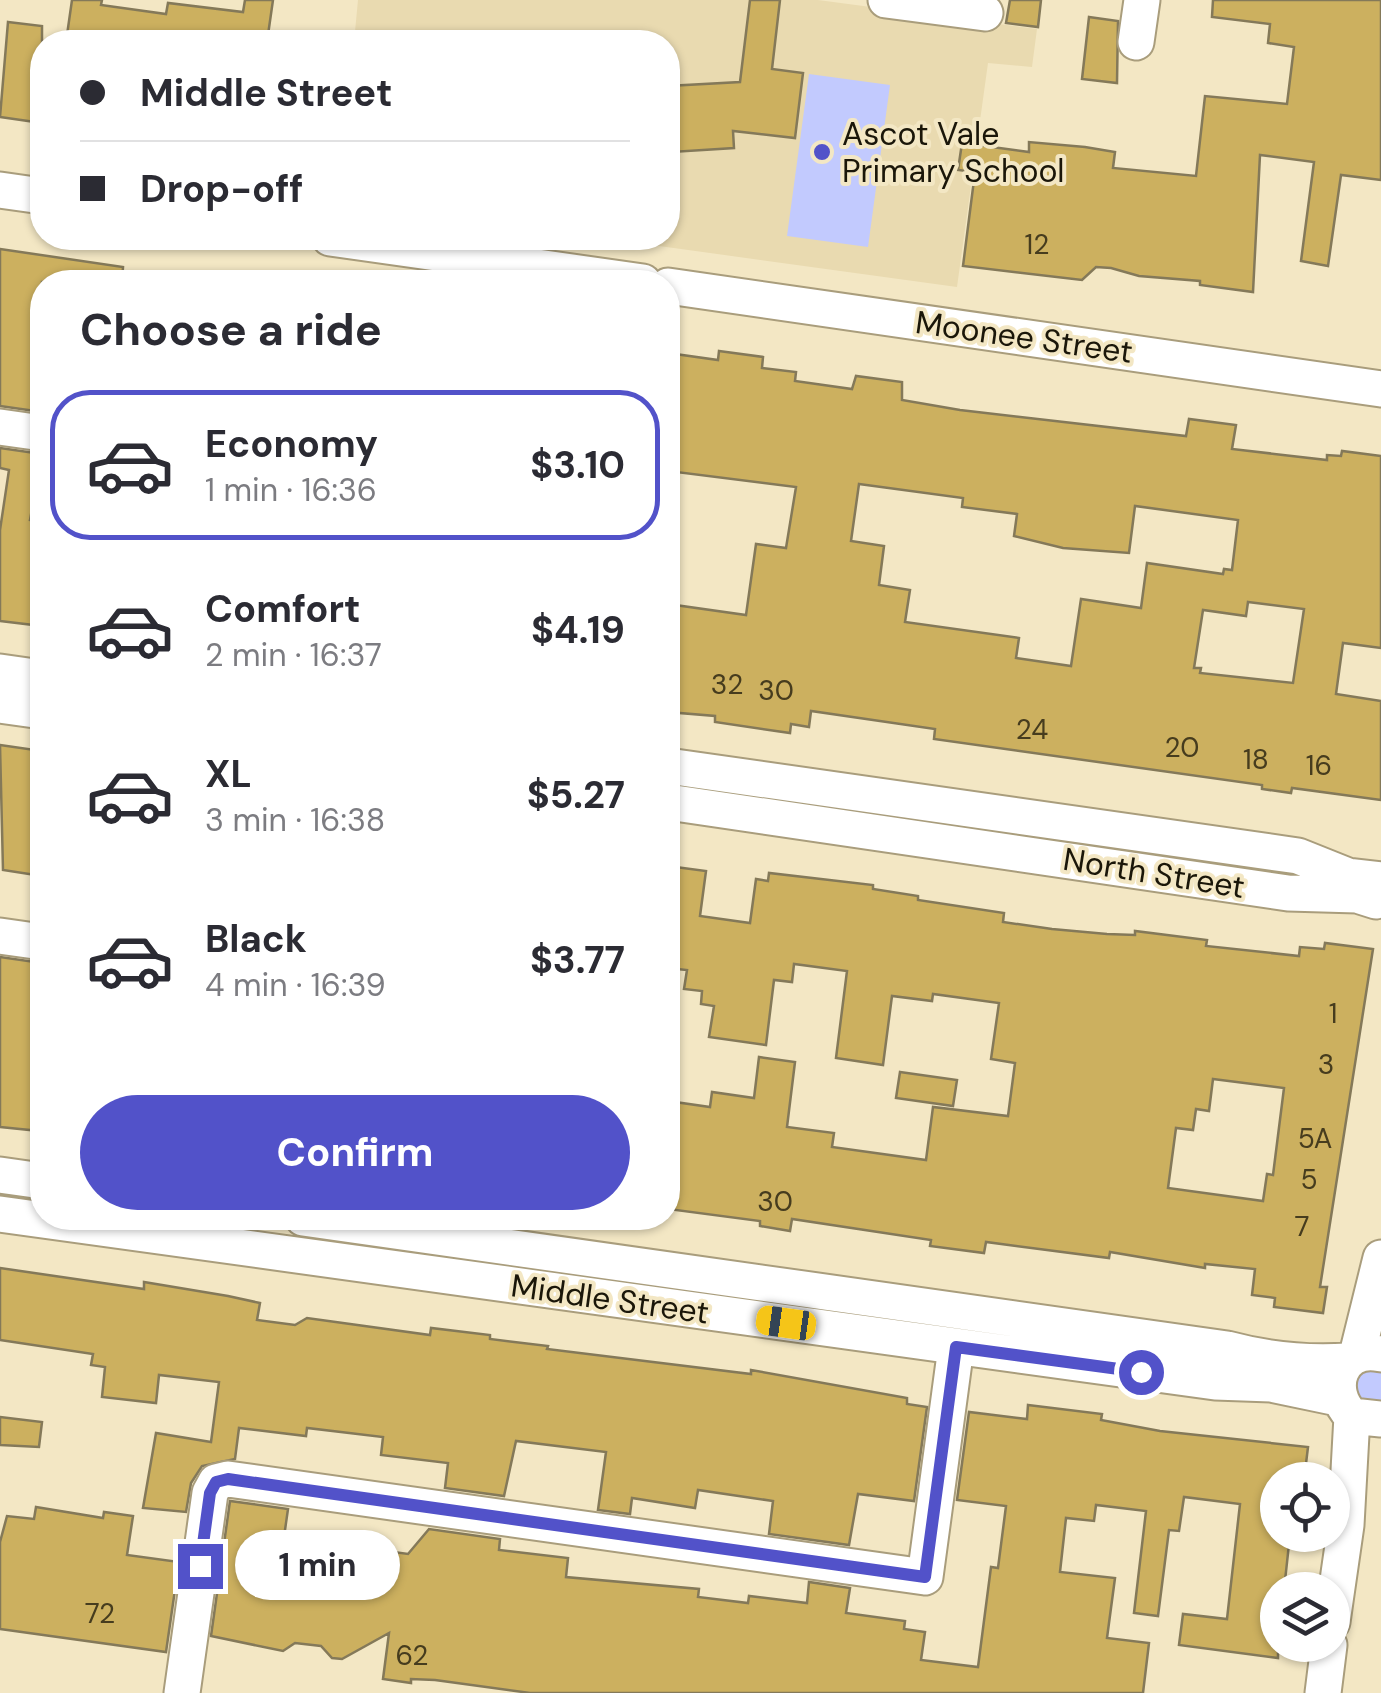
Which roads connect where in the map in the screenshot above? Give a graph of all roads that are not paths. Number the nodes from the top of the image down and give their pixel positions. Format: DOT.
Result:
graph roads {
  1 [pos="886,0"];
  2 [pos="1142,0"];
  3 [pos="985,13"];
  4 [pos="1136,42"];
  5 [pos="0,190"];
  6 [pos="30,194"];
  7 [pos="415,250"];
  8 [pos="558,270"];
  9 [pos="680,288"];
  10 [pos="1381,389"];
  11 [pos="0,427"];
  12 [pos="30,431"];
  13 [pos="0,672"];
  14 [pos="30,676"];
  15 [pos="0,705"];
  16 [pos="30,709"];
  17 [pos="680,768"];
  18 [pos="932,803"];
  19 [pos="680,804"];
  20 [pos="926,840"];
  21 [pos="1381,880"];
  22 [pos="1381,903"];
  23 [pos="0,936"];
  24 [pos="30,940"];
  25 [pos="0,1174"];
  26 [pos="30,1178"];
  27 [pos="0,1214"];
  28 [pos="30,1216"];
  29 [pos="387,1230"];
  30 [pos="216,1231"];
  31 [pos="1381,1258"];
  32 [pos="905,1304"];
  33 [pos="900,1339"];
  34 [pos="956,1347"];
  35 [pos="1362,1357"];
  36 [pos="1363,1413"];
  37 [pos="1339,1572"];
  38 [pos="1327,1662"];
  39 [pos="182,1693"];
  40 [pos="1323,1693"];
  1 -- 3 [label="street"];
  2 -- 4 [label="street"];
  5 -- 6 [label="street"];
  7 -- 8 [label="street"];
  9 -- 10 [label="street, Moonee Street"];
  11 -- 12 [label="street"];
  13 -- 14 [label="street"];
  15 -- 16 [label="street"];
  17 -- 18 [label="street, North Street"];
  18 -- 20 [label="street"];
  18 -- 21 [label="street, North Street"];
  19 -- 20 [label="street, North Street"];
  20 -- 22 [label="street, North Street"];
  23 -- 24 [label="street"];
  25 -- 26 [label="street"];
  27 -- 28 [label="street, Middle Street"];
  29 -- 32 [label="street, Middle Street"];
  30 -- 33 [label="street, Middle Street"];
  31 -- 35 [label="street"];
  32 -- 33 [label="street"];
  32 -- 35 [label="street, Middle Street"];
  33 -- 34 [label="street, Middle Street"];
  34 -- 36 [label="street, Middle Street"];
  34 -- 39 [label="street"];
  35 -- 36 [label="street"];
  36 -- 37 [label="street"];
  38 -- 40 [label="street"];
}
